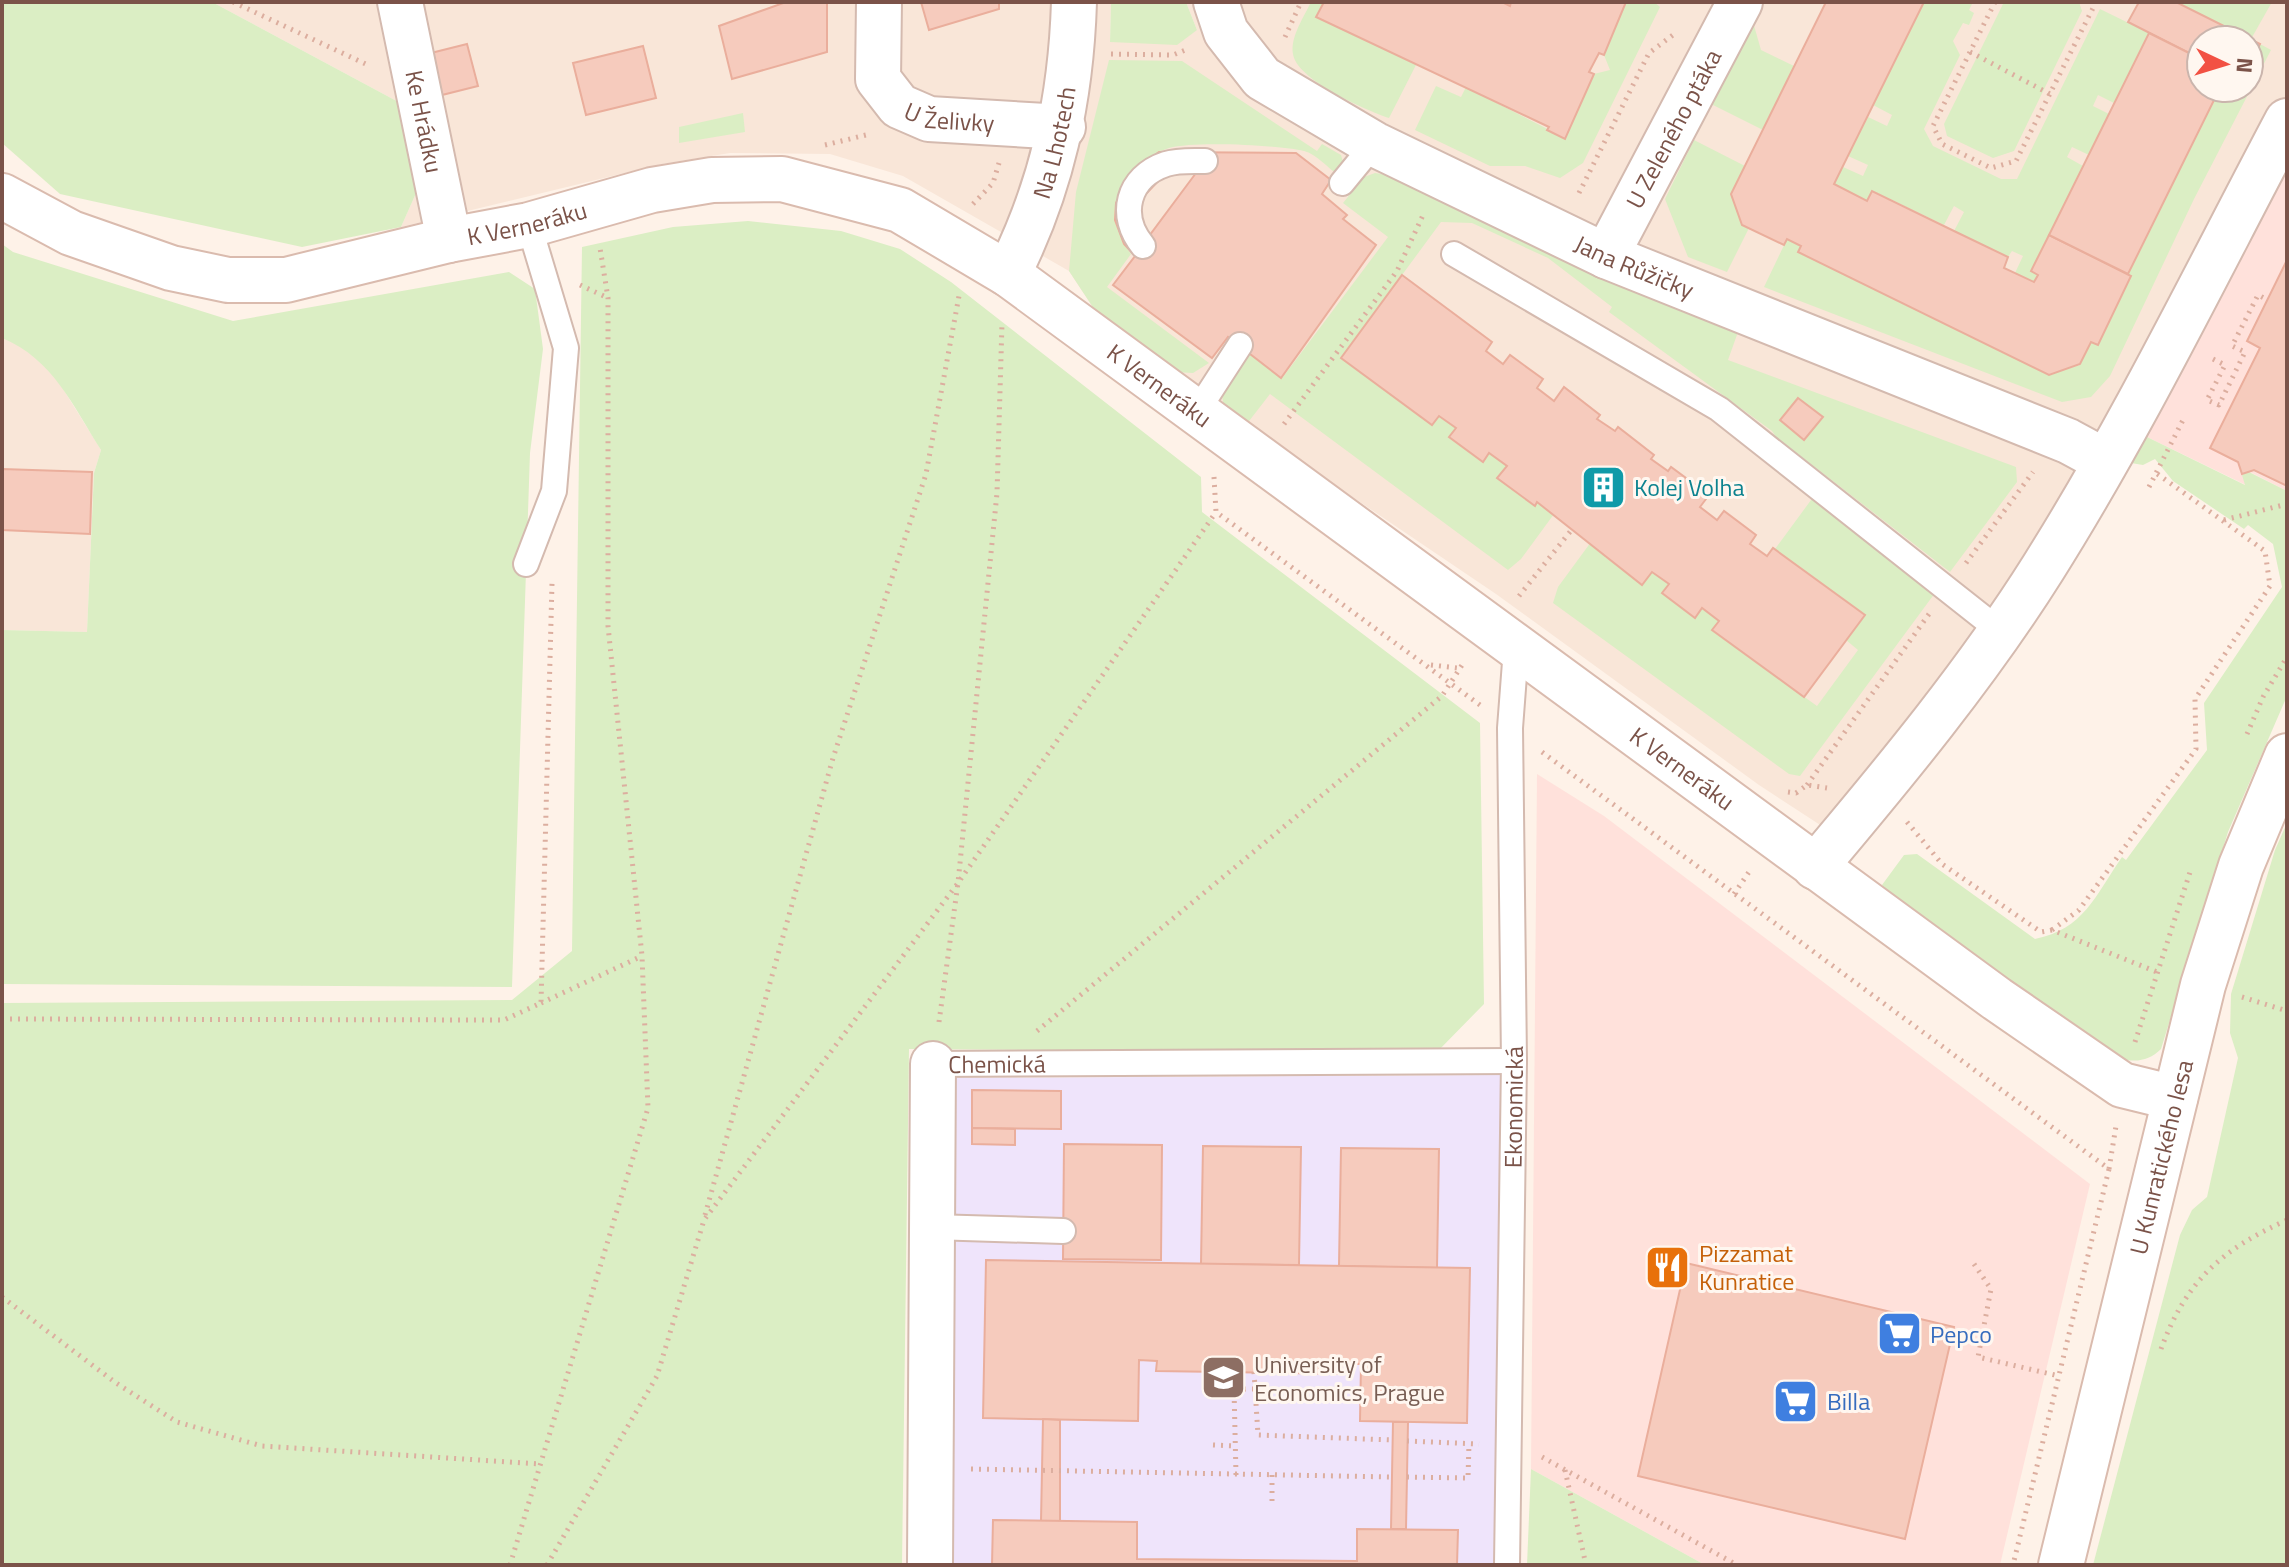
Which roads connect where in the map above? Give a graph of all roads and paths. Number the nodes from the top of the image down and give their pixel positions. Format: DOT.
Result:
graph roads {
  1 [pos="233,2"];
  2 [pos="400,2"];
  3 [pos="879,2"];
  4 [pos="1074,2"];
  5 [pos="1216,2"];
  6 [pos="1301,2"];
  7 [pos="1740,2"];
  8 [pos="1995,2"];
  9 [pos="2092,2"];
  10 [pos="1681,29"];
  11 [pos="1282,42"];
  12 [pos="1970,52"];
  13 [pos="1178,53"];
  14 [pos="1100,54"];
  15 [pos="418,86"];
  16 [pos="2050,94"];
  17 [pos="929,119"];
  18 [pos="2287,121"];
  19 [pos="1063,127"];
  20 [pos="1374,144"];
  21 [pos="1205,161"];
  22 [pos="1441,176"];
  23 [pos="782,179"];
  24 [pos="1342,183"];
  25 [pos="1579,193"];
  26 [pos="2,196"];
  27 [pos="533,237"];
  28 [pos="449,240"];
  29 [pos="1143,246"];
  30 [pos="1454,254"];
  31 [pos="1606,256"];
  32 [pos="1008,274"];
  33 [pos="2248,290"];
  34 [pos="960,293"];
  35 [pos="2258,295"];
  36 [pos="2266,299"];
  37 [pos="1240,345"];
  38 [pos="2213,359"];
  39 [pos="1196,413"];
  40 [pos="1227,458"];
  41 [pos="2105,461"];
  42 [pos="2156,473"];
  43 [pos="2287,504"];
  44 [pos="1216,512"];
  45 [pos="2223,521"];
  46 [pos="1573,528"];
  47 [pos="526,564"];
  48 [pos="552,568"];
  49 [pos="1520,595"];
  50 [pos="2000,631"];
  51 [pos="1516,649"];
  52 [pos="1429,665"];
  53 [pos="1451,682"];
  54 [pos="1510,728"];
  55 [pos="2287,756"];
  56 [pos="1815,867"];
  57 [pos="1751,868"];
  58 [pos="958,883"];
  59 [pos="1734,894"];
  60 [pos="2052,930"];
  61 [pos="642,956"];
  62 [pos="2231,994"];
  63 [pos="541,1003"];
  64 [pos="2287,1011"];
  65 [pos="2,1019"];
  66 [pos="1514,1061"];
  67 [pos="933,1064"];
  68 [pos="997,1065"];
  69 [pos="2175,1098"];
  70 [pos="704,1220"];
  71 [pos="2287,1220"];
  72 [pos="932,1227"];
  73 [pos="1063,1231"];
  74 [pos="1974,1264"];
  75 [pos="2,1297"];
  76 [pos="2159,1356"];
  77 [pos="1254,1372"];
  78 [pos="2059,1376"];
  79 [pos="1256,1389"];
  80 [pos="1393,1440"];
  81 [pos="1407,1441"];
  82 [pos="1469,1443"];
  83 [pos="1213,1445"];
  84 [pos="1236,1446"];
  85 [pos="1510,1448"];
  86 [pos="540,1464"];
  87 [pos="930,1468"];
  88 [pos="1565,1470"];
  89 [pos="1236,1475"];
  90 [pos="1272,1475"];
  91 [pos="1392,1477"];
  92 [pos="1407,1477"];
  93 [pos="1272,1503"];
  94 [pos="510,1565"];
  95 [pos="547,1565"];
  96 [pos="930,1565"];
  97 [pos="1507,1565"];
  98 [pos="1586,1565"];
  99 [pos="1737,1565"];
  100 [pos="2013,1565"];
  101 [pos="2061,1565"];
  1 -- 15 [label="path"];
  2 -- 15 [label="street, Ke Hrádku"];
  3 -- 17 [label="street, U Želivky"];
  4 -- 19 [label="street, Na Lhotech"];
  5 -- 20 [label="street, Jana Růžičky"];
  6 -- 11 [label="path"];
  7 -- 31 [label="street, U Zeleného ptáka"];
  8 -- 12 [label="path"];
  9 -- 16 [label="path"];
  10 -- 25 [label="path"];
  12 -- 16 [label="path"];
  12 -- 16 [label="path"];
  13 -- 14 [label="path"];
  15 -- 28 [label="street, Ke Hrádku"];
  17 -- 19 [label="street, U Želivky"];
  17 -- 23 [label="path"];
  18 -- 41 [label="street"];
  19 -- 32 [label="street, Na Lhotech"];
  20 -- 22 [label="street, Jana Růžičky"];
  20 -- 24 [label="lane"];
  21 -- 29 [label="lane"];
  22 -- 31 [label="street, Jana Růžičky"];
  22 -- 40 [label="path"];
  23 -- 27 [label="street, K Verneráku"];
  23 -- 32 [label="street, K Verneráku"];
  26 -- 28 [label="street, K Verneráku"];
  27 -- 28 [label="street, K Verneráku"];
  27 -- 47 [label="lane"];
  27 -- 61 [label="path"];
  30 -- 50 [label="lane"];
  31 -- 41 [label="street, Jana Růžičky"];
  32 -- 39 [label="street, K Verneráku"];
  32 -- 58 [label="path"];
  33 -- 35 [label="path"];
  34 -- 70 [label="path"];
  35 -- 36 [label="path"];
  35 -- 38 [label="path"];
  37 -- 39 [label="lane"];
  39 -- 40 [label="street, K Verneráku"];
  40 -- 44 [label="path"];
  40 -- 51 [label="street, K Verneráku"];
  41 -- 50 [label="street"];
  42 -- 45 [label="path"];
  43 -- 45 [label="path"];
  44 -- 52 [label="path"];
  44 -- 58 [label="path"];
  45 -- 60 [label="path"];
  46 -- 49 [label="path"];
  48 -- 63 [label="path"];
  50 -- 56 [label="street"];
  51 -- 54 [label="lane, Ekonomická"];
  51 -- 56 [label="street, K Verneráku"];
  52 -- 53 [label="path"];
  52 -- 53 [label="path"];
  53 -- 54 [label="path"];
  53 -- 68 [label="path"];
  54 -- 59 [label="path"];
  54 -- 66 [label="lane, Ekonomická"];
  55 -- 69 [label="street, U Kunratického lesa"];
  56 -- 69 [label="street, K Verneráku"];
  57 -- 59 [label="path"];
  58 -- 67 [label="path"];
  58 -- 70 [label="path"];
  59 -- 78 [label="path"];
  61 -- 63 [label="path"];
  61 -- 86 [label="path"];
  62 -- 64 [label="path"];
  63 -- 65 [label="path"];
  66 -- 68 [label="lane, Chemická"];
  66 -- 85 [label="lane, Ekonomická"];
  67 -- 68 [label="lane, Chemická"];
  67 -- 72 [label="street, Chemická"];
  69 -- 101 [label="street, U Kunratického lesa"];
  70 -- 95 [label="path"];
  71 -- 76 [label="path"];
  72 -- 73 [label="lane"];
  72 -- 87 [label="street, Chemická"];
  74 -- 78 [label="path"];
  75 -- 86 [label="path"];
  77 -- 79 [label="path"];
  78 -- 100 [label="path"];
  79 -- 80 [label="path"];
  79 -- 84 [label="path"];
  81 -- 82 [label="path"];
  82 -- 85 [label="path"];
  82 -- 92 [label="path"];
  83 -- 84 [label="path"];
  84 -- 89 [label="path"];
  85 -- 88 [label="path"];
  85 -- 97 [label="lane, Ekonomická"];
  86 -- 94 [label="path"];
  87 -- 89 [label="path"];
  87 -- 96 [label="street, Chemická"];
  88 -- 98 [label="path"];
  88 -- 99 [label="path"];
  89 -- 90 [label="path"];
  90 -- 91 [label="path"];
  90 -- 93 [label="path"];
}
